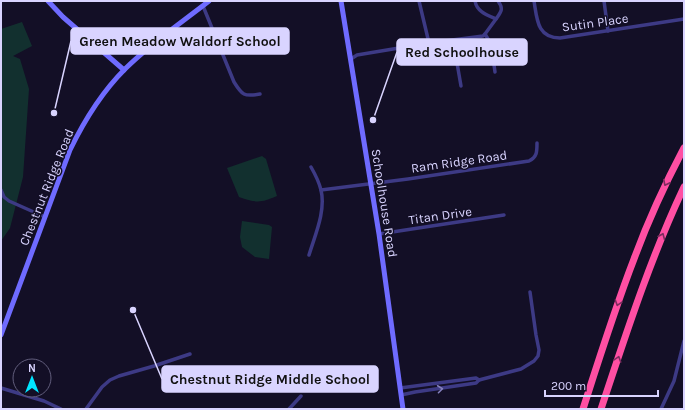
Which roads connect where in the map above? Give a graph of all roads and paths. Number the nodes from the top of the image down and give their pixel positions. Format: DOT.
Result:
graph roads {
  1 [pos="48,1"];
  2 [pos="209,1"];
  3 [pos="341,1"];
  4 [pos="420,1"];
  5 [pos="475,1"];
  6 [pos="498,1"];
  7 [pos="534,1"];
  8 [pos="604,1"];
  9 [pos="203,6"];
  10 [pos="496,19"];
  11 [pos="684,19"];
  12 [pos="608,30"];
  13 [pos="485,34"];
  14 [pos="453,40"];
  15 [pos="429,43"];
  16 [pos="351,58"];
  17 [pos="124,70"];
  18 [pos="495,72"];
  19 [pos="461,86"];
  20 [pos="260,94"];
  21 [pos="537,143"];
  22 [pos="684,148"];
  23 [pos="311,167"];
  24 [pos="371,183"];
  25 [pos="684,187"];
  26 [pos="1,190"];
  27 [pos="321,190"];
  28 [pos="504,215"];
  29 [pos="45,217"];
  30 [pos="379,234"];
  31 [pos="309,255"];
  32 [pos="530,292"];
  33 [pos="1,335"];
  34 [pos="684,341"];
  35 [pos="190,354"];
  36 [pos="479,380"];
  37 [pos="1,388"];
  38 [pos="400,388"];
  39 [pos="401,395"];
  40 [pos="302,396"];
  41 [pos="60,409"];
  42 [pos="86,409"];
  43 [pos="289,409"];
  44 [pos="403,409"];
  45 [pos="582,409"];
  46 [pos="602,409"];
  47 [pos="661,409"];
  1 -- 17 [label="street"];
  2 -- 9 [label="street, Chestnut Ridge Road"];
  3 -- 16 [label="street, Schoolhouse Road"];
  4 -- 15 [label="street"];
  5 -- 10 [label="street"];
  6 -- 10 [label="street"];
  7 -- 12 [label="street, Sutin Place"];
  8 -- 12 [label="street"];
  9 -- 17 [label="street, Chestnut Ridge Road"];
  9 -- 20 [label="street"];
  10 -- 13 [label="street"];
  11 -- 12 [label="street, Sutin Place"];
  13 -- 14 [label="street"];
  13 -- 18 [label="street"];
  14 -- 15 [label="street"];
  14 -- 19 [label="street"];
  15 -- 16 [label="street"];
  16 -- 24 [label="street, Schoolhouse Road"];
  17 -- 29 [label="street, Chestnut Ridge Road"];
  21 -- 24 [label="street, Ram Ridge Road"];
  22 -- 45 [label="highway, one-way"];
  23 -- 27 [label="street"];
  24 -- 27 [label="street, Ram Ridge Road"];
  24 -- 30 [label="street, Schoolhouse Road"];
  46 -- 25 [label="highway, one-way"];
  26 -- 29 [label="street"];
  27 -- 31 [label="street"];
  28 -- 30 [label="street, Titan Drive"];
  29 -- 33 [label="street, Chestnut Ridge Road"];
  30 -- 38 [label="street, Schoolhouse Road"];
  32 -- 36 [label="street"];
  34 -- 47 [label="street"];
  35 -- 42 [label="street"];
  36 -- 38 [label="street"];
  39 -- 36 [label="street, one-way"];
  37 -- 41 [label="street"];
  38 -- 39 [label="street, Schoolhouse Road"];
  39 -- 44 [label="street, Schoolhouse Road"];
  40 -- 43 [label="street"];
}
